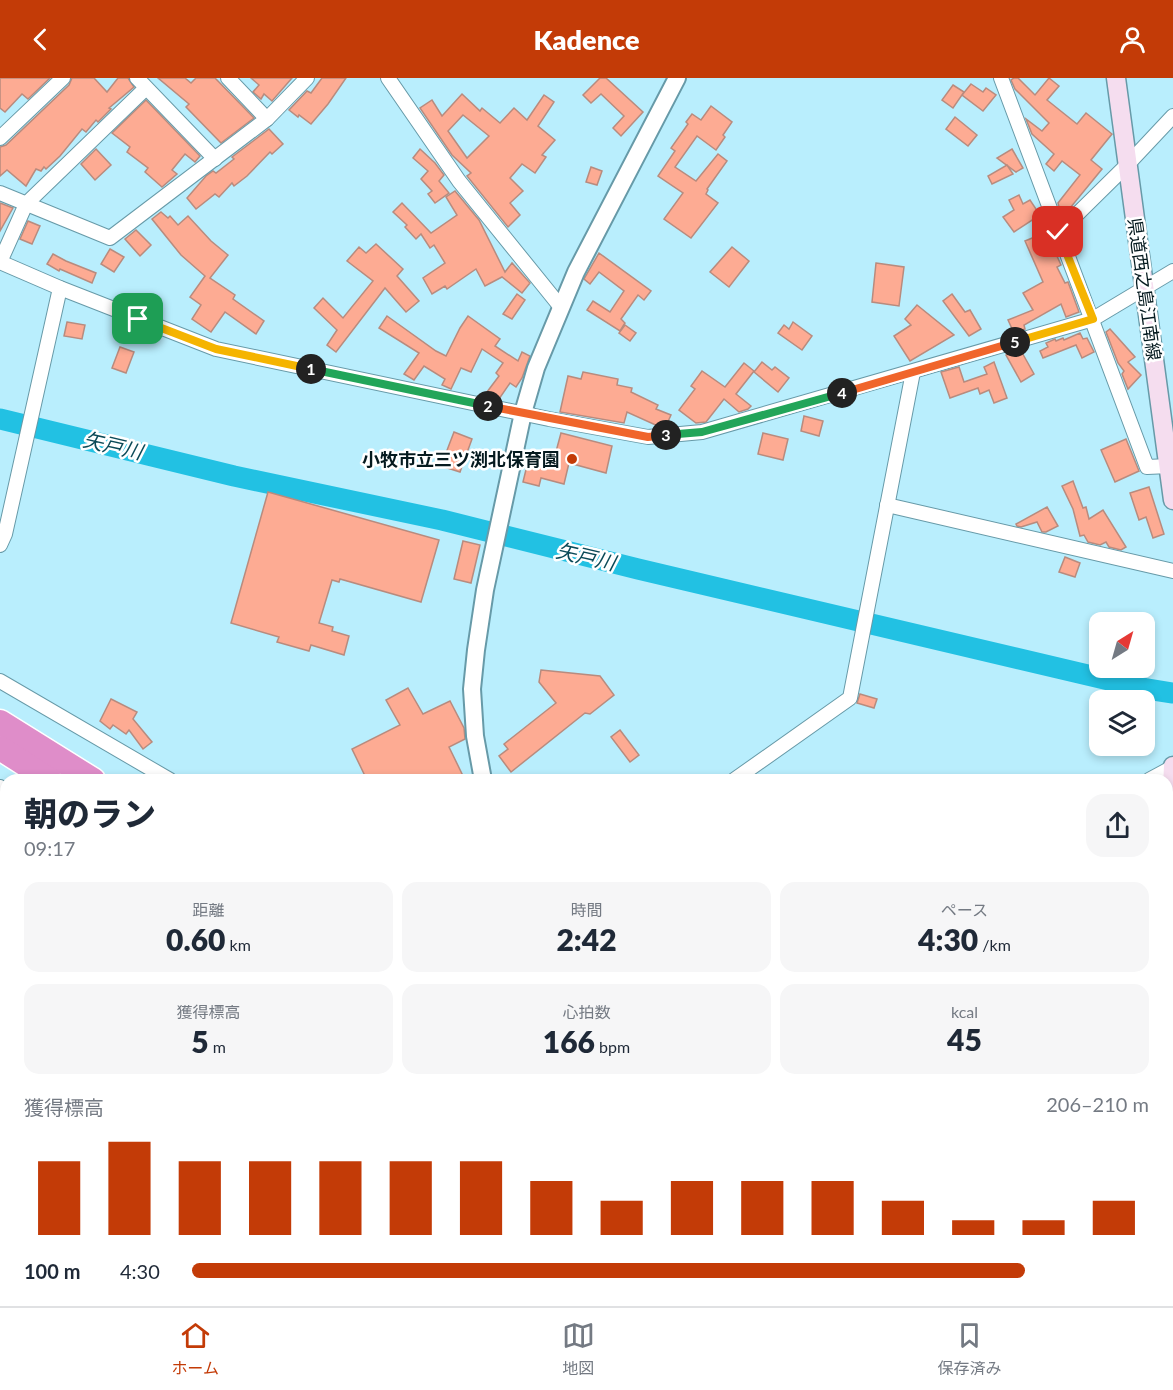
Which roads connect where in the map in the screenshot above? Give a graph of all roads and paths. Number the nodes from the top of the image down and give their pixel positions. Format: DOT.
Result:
graph roads {
  1 [pos="63,78"];
  2 [pos="228,78"];
  3 [pos="307,78"];
  4 [pos="388,78"];
  5 [pos="677,78"];
  6 [pos="1001,78"];
  7 [pos="1116,78"];
  8 [pos="142,83"];
  9 [pos="1173,116"];
  10 [pos="267,119"];
  11 [pos="0,138"];
  12 [pos="215,159"];
  13 [pos="1127,165"];
  14 [pos="0,193"];
  15 [pos="26,204"];
  16 [pos="1058,232"];
  17 [pos="1173,271"];
  18 [pos="60,288"];
  19 [pos="1145,288"];
  20 [pos="560,306"];
  21 [pos="1093,319"];
  22 [pos="913,372"];
  23 [pos="523,413"];
  24 [pos="1169,466"];
  25 [pos="1173,500"];
  26 [pos="887,505"];
  27 [pos="0,545"];
  28 [pos="1173,571"];
  29 [pos="0,681"];
  30 [pos="0,722"];
  31 [pos="0,748"];
  32 [pos="41,774"];
  33 [pos="83,774"];
  34 [pos="160,774"];
  35 [pos="482,774"];
  36 [pos="742,774"];
  1 -- 11 [label="street"];
  2 -- 10 [label="street"];
  3 -- 10 [label="street"];
  4 -- 20 [label="street"];
  5 -- 20 [label="street"];
  6 -- 16 [label="street"];
  7 -- 13 [label="main road, 県道西之島江南線"];
  8 -- 12 [label="street"];
  8 -- 15 [label="street"];
  9 -- 13 [label="street"];
  10 -- 12 [label="street"];
  12 -- 15 [label="street"];
  13 -- 16 [label="street"];
  13 -- 19 [label="main road, 県道西之島江南線"];
  14 -- 15 [label="street"];
  15 -- 18 [label="street"];
  16 -- 21 [label="street"];
  17 -- 19 [label="street"];
  18 -- 23 [label="street"];
  18 -- 27 [label="street"];
  19 -- 21 [label="street"];
  19 -- 24 [label="main road, 県道西之島江南線"];
  20 -- 23 [label="street"];
  21 -- 22 [label="street"];
  21 -- 24 [label="street"];
  22 -- 23 [label="street"];
  22 -- 26 [label="street"];
  23 -- 35 [label="street"];
  24 -- 25 [label="main road, 県道西之島江南線"];
  26 -- 28 [label="street"];
  26 -- 36 [label="street"];
  29 -- 34 [label="street"];
  30 -- 33 [label="highway"];
  31 -- 32 [label="highway"];
}
